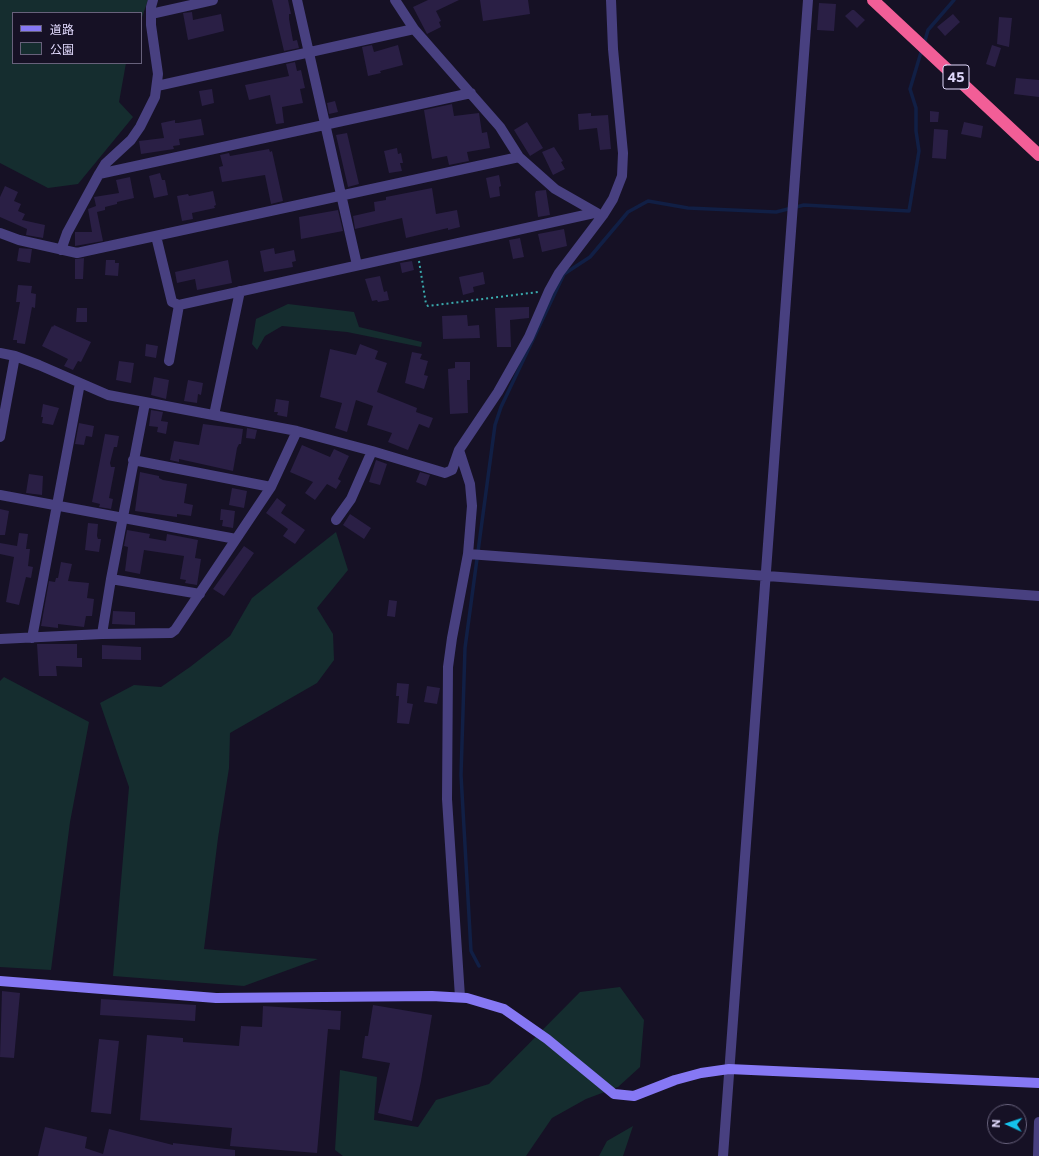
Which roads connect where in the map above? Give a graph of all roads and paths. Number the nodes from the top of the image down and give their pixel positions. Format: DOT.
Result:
graph roads {
  1 [pos="153,0"];
  2 [pos="213,0"];
  3 [pos="297,0"];
  4 [pos="395,0"];
  5 [pos="611,0"];
  6 [pos="808,0"];
  7 [pos="873,0"];
  8 [pos="151,14"];
  9 [pos="414,30"];
  10 [pos="310,53"];
  11 [pos="157,86"];
  12 [pos="471,93"];
  13 [pos="325,124"];
  14 [pos="1038,152"];
  15 [pos="519,157"];
  16 [pos="99,174"];
  17 [pos="341,196"];
  18 [pos="599,214"];
  19 [pos="0,233"];
  20 [pos="156,236"];
  21 [pos="61,250"];
  22 [pos="417,252"];
  23 [pos="357,265"];
  24 [pos="240,291"];
  25 [pos="549,291"];
  26 [pos="179,304"];
  27 [pos="0,353"];
  28 [pos="14,356"];
  29 [pos="169,361"];
  30 [pos="80,384"];
  31 [pos="145,403"];
  32 [pos="214,415"];
  33 [pos="297,431"];
  34 [pos="0,437"];
  35 [pos="459,450"];
  36 [pos="372,451"];
  37 [pos="133,460"];
  38 [pos="271,487"];
  39 [pos="0,495"];
  40 [pos="56,506"];
  41 [pos="122,519"];
  42 [pos="336,520"];
  43 [pos="236,540"];
  44 [pos="468,554"];
  45 [pos="766,576"];
  46 [pos="110,579"];
  47 [pos="200,594"];
  48 [pos="1039,596"];
  49 [pos="102,634"];
  50 [pos="32,638"];
  51 [pos="0,639"];
  52 [pos="0,981"];
  53 [pos="460,997"];
  54 [pos="729,1069"];
  55 [pos="1039,1083"];
  56 [pos="1039,1122"];
  57 [pos="723,1156"];
  58 [pos="1038,1156"];
  1 -- 8 [label="street"];
  2 -- 8 [label="street"];
  3 -- 10 [label="street"];
  4 -- 9 [label="street"];
  5 -- 18 [label="street"];
  6 -- 45 [label="street"];
  7 -- 14 [label="highway, 45"];
  8 -- 11 [label="street"];
  9 -- 10 [label="street"];
  9 -- 12 [label="street"];
  10 -- 11 [label="street"];
  10 -- 13 [label="street"];
  11 -- 16 [label="street"];
  12 -- 13 [label="street"];
  12 -- 15 [label="street"];
  13 -- 16 [label="street"];
  13 -- 17 [label="street"];
  15 -- 17 [label="street"];
  15 -- 18 [label="street"];
  16 -- 21 [label="street"];
  17 -- 20 [label="street"];
  17 -- 23 [label="street"];
  18 -- 22 [label="street"];
  18 -- 25 [label="street"];
  19 -- 21 [label="street"];
  20 -- 21 [label="street"];
  20 -- 26 [label="street"];
  22 -- 23 [label="street"];
  22 -- 25 [label="path"];
  23 -- 24 [label="street"];
  24 -- 26 [label="street"];
  24 -- 32 [label="street"];
  25 -- 35 [label="street"];
  26 -- 29 [label="street"];
  27 -- 28 [label="street"];
  28 -- 30 [label="street"];
  28 -- 34 [label="street"];
  30 -- 31 [label="street"];
  30 -- 40 [label="street"];
  31 -- 32 [label="street"];
  31 -- 37 [label="street"];
  32 -- 33 [label="street"];
  33 -- 36 [label="street"];
  33 -- 38 [label="street"];
  35 -- 36 [label="street"];
  35 -- 44 [label="street"];
  36 -- 42 [label="street"];
  37 -- 38 [label="street"];
  37 -- 41 [label="street"];
  38 -- 43 [label="street"];
  39 -- 40 [label="street"];
  40 -- 41 [label="street"];
  40 -- 50 [label="street"];
  41 -- 43 [label="street"];
  41 -- 46 [label="street"];
  43 -- 47 [label="street"];
  44 -- 45 [label="street"];
  44 -- 53 [label="street"];
  45 -- 48 [label="street"];
  45 -- 54 [label="street"];
  46 -- 47 [label="street"];
  46 -- 49 [label="street"];
  47 -- 49 [label="street"];
  49 -- 50 [label="street"];
  50 -- 51 [label="street"];
  52 -- 53 [label="street"];
  53 -- 54 [label="street"];
  54 -- 55 [label="street"];
  54 -- 57 [label="street"];
  56 -- 58 [label="street"];
}
